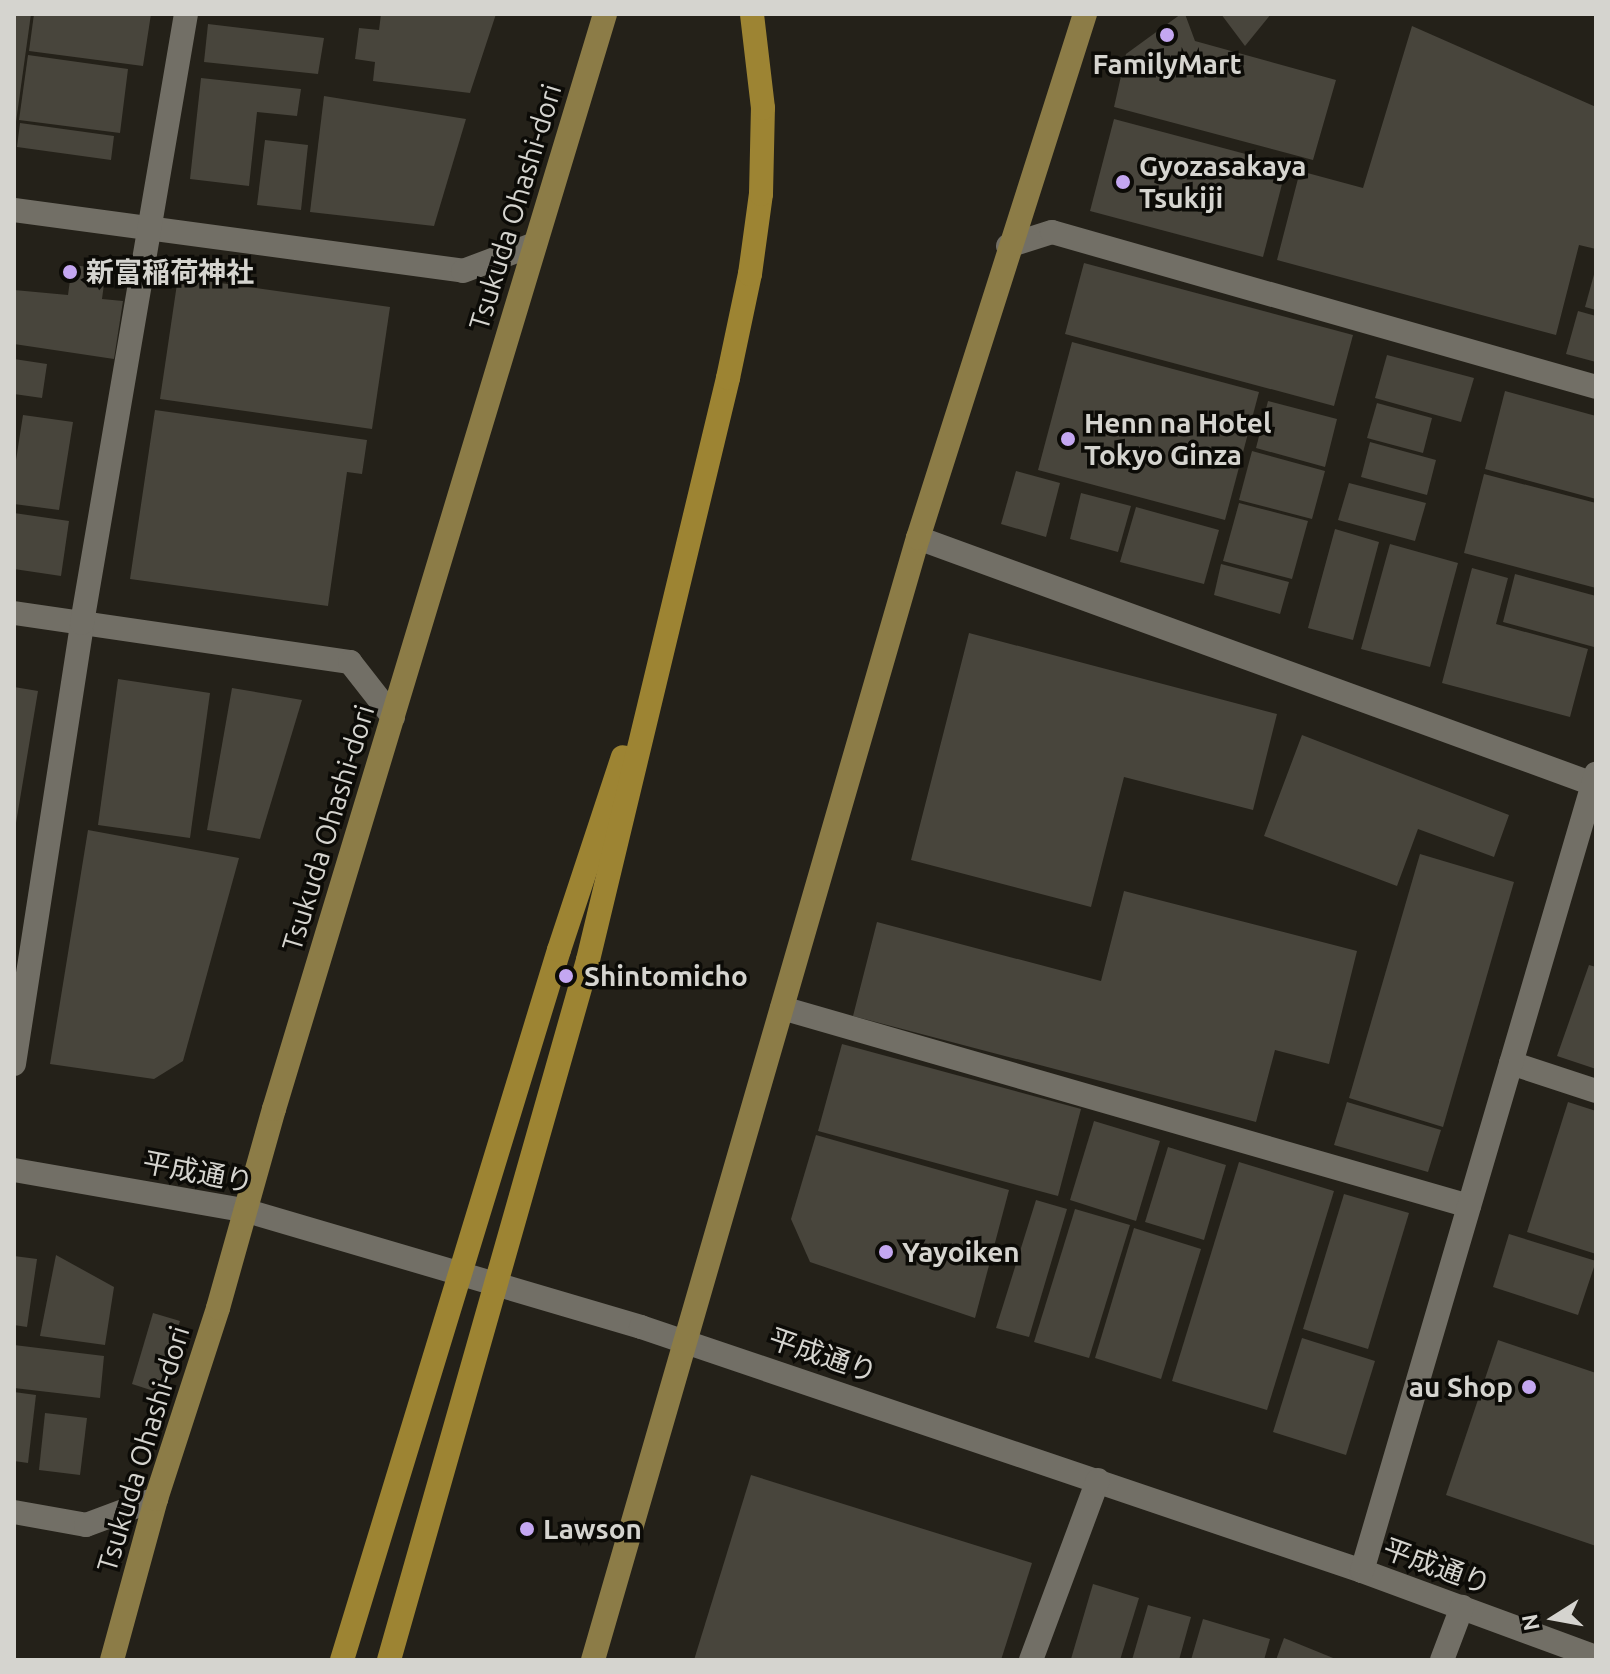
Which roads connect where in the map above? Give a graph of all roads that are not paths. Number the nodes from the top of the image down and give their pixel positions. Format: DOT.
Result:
graph roads {
  1 [pos="186,14"];
  2 [pos="605,14"];
  3 [pos="752,14"];
  4 [pos="1085,14"];
  5 [pos="14,210"];
  6 [pos="150,229"];
  7 [pos="535,244"];
  8 [pos="1008,246"];
  9 [pos="1596,387"];
  10 [pos="918,538"];
  11 [pos="678,592"];
  12 [pos="14,613"];
  13 [pos="82,623"];
  14 [pos="393,717"];
  15 [pos="1595,781"];
  16 [pos="782,1008"];
  17 [pos="1511,1063"];
  18 [pos="14,1064"];
  19 [pos="1596,1091"];
  20 [pos="14,1170"];
  21 [pos="1469,1206"];
  22 [pos="244,1210"];
  23 [pos="686,1341"];
  24 [pos="1098,1480"];
  25 [pos="156,1499"];
  26 [pos="14,1512"];
  27 [pos="1362,1571"];
  28 [pos="1462,1607"];
  29 [pos="1596,1657"];
  30 [pos="112,1660"];
  31 [pos="342,1660"];
  32 [pos="389,1660"];
  33 [pos="593,1660"];
  34 [pos="1031,1660"];
  35 [pos="1442,1660"];
  1 -- 6 [label="street"];
  2 -- 7 [label="main road, Tsukuda Ohashi-dori"];
  3 -- 11 [label="highway"];
  4 -- 8 [label="main road"];
  5 -- 6 [label="street"];
  6 -- 7 [label="street"];
  6 -- 13 [label="street"];
  7 -- 14 [label="main road, Tsukuda Ohashi-dori"];
  8 -- 9 [label="street"];
  8 -- 10 [label="main road"];
  10 -- 15 [label="street"];
  10 -- 16 [label="main road"];
  11 -- 31 [label="highway"];
  11 -- 32 [label="highway"];
  12 -- 13 [label="street"];
  13 -- 14 [label="street"];
  13 -- 18 [label="street"];
  14 -- 22 [label="main road, Tsukuda Ohashi-dori"];
  15 -- 17 [label="street"];
  16 -- 21 [label="street"];
  16 -- 23 [label="main road"];
  17 -- 19 [label="street"];
  17 -- 21 [label="street"];
  20 -- 22 [label="street, 平成通り"];
  21 -- 27 [label="street"];
  22 -- 23 [label="street, 平成通り"];
  22 -- 25 [label="main road, Tsukuda Ohashi-dori"];
  23 -- 24 [label="street, 平成通り"];
  23 -- 33 [label="main road"];
  24 -- 27 [label="street, 平成通り"];
  24 -- 34 [label="street"];
  25 -- 26 [label="street"];
  25 -- 30 [label="main road, Tsukuda Ohashi-dori"];
  27 -- 28 [label="street, 平成通り"];
  28 -- 29 [label="street, 平成通り"];
  28 -- 35 [label="street"];
}
